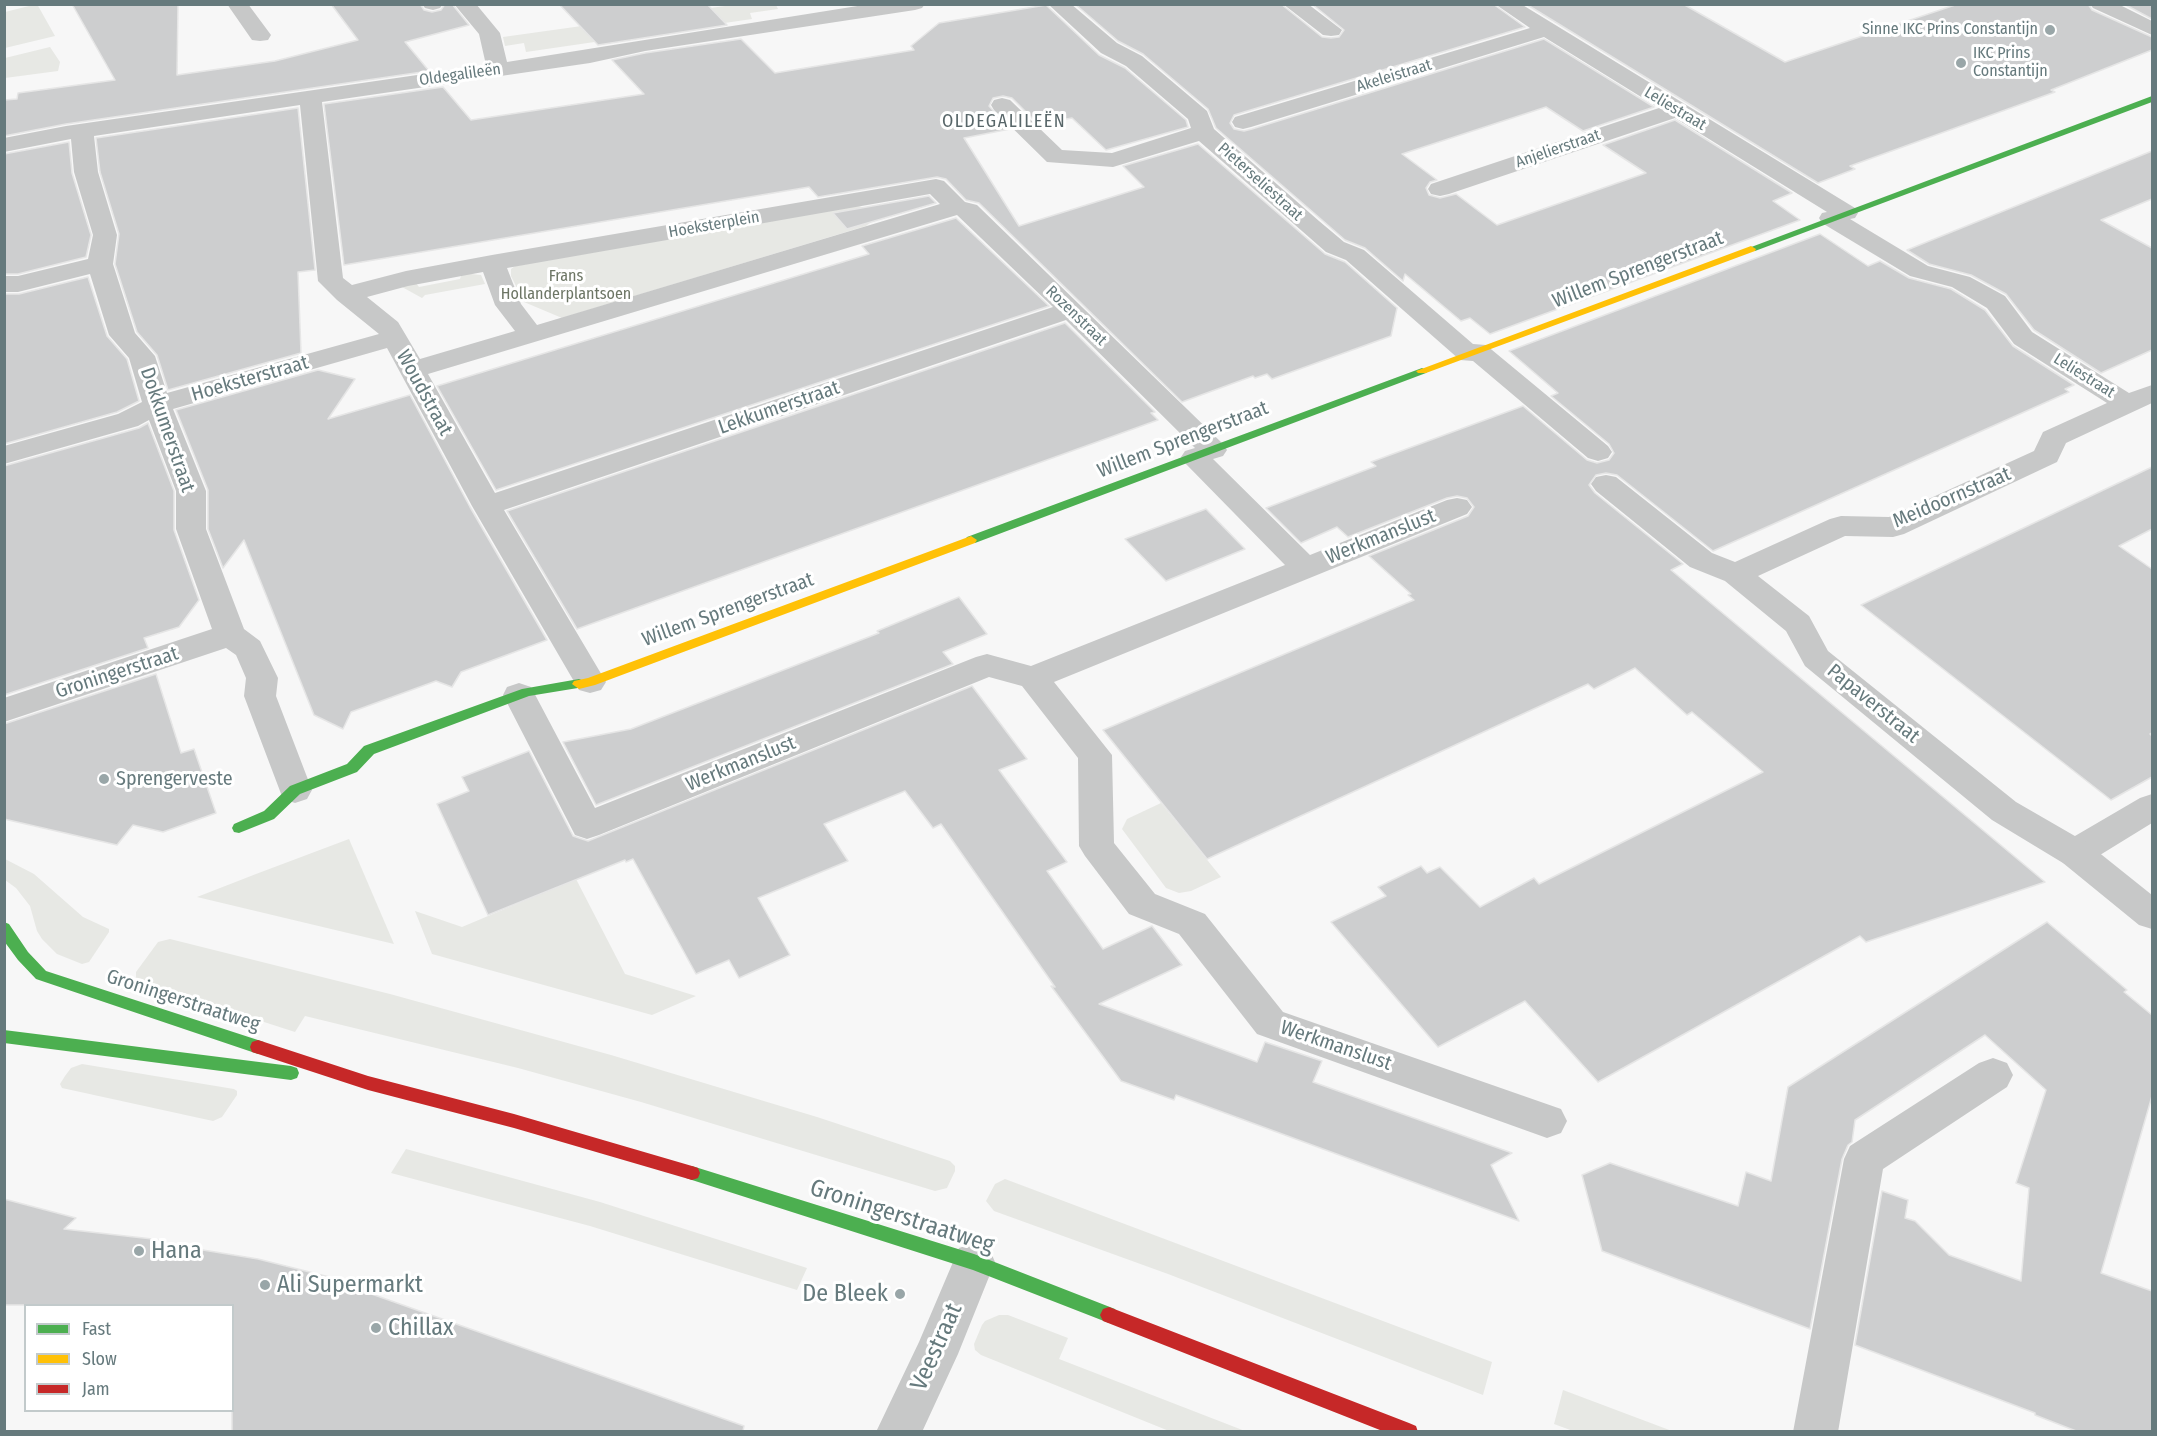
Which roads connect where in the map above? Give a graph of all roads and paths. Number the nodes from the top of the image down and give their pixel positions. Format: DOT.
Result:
graph roads {
  1 [pos="237,4"];
  2 [pos="464,4"];
  3 [pos="915,4"];
  4 [pos="1058,4"];
  5 [pos="1293,4"];
  6 [pos="1505,4"];
  7 [pos="2100,4"];
  8 [pos="803,13"];
  9 [pos="2152,29"];
  10 [pos="1331,30"];
  11 [pos="1546,30"];
  12 [pos="260,35"];
  13 [pos="498,70"];
  14 [pos="310,97"];
  15 [pos="2152,99"];
  16 [pos="1002,105"];
  17 [pos="1677,110"];
  18 [pos="1243,122"];
  19 [pos="82,131"];
  20 [pos="1203,132"];
  21 [pos="4,145"];
  22 [pos="936,186"];
  23 [pos="1440,189"];
  24 [pos="956,207"];
  25 [pos="1838,216"];
  26 [pos="492,263"];
  27 [pos="100,264"];
  28 [pos="4,284"];
  29 [pos="346,295"];
  30 [pos="1071,310"];
  31 [pos="531,335"];
  32 [pos="394,338"];
  33 [pos="1473,353"];
  34 [pos="411,370"];
  35 [pos="2140,398"];
  36 [pos="157,405"];
  37 [pos="1598,452"];
  38 [pos="1204,453"];
  39 [pos="4,455"];
  40 [pos="1606,484"];
  41 [pos="487,506"];
  42 [pos="1457,507"];
  43 [pos="1306,567"];
  44 [pos="1736,574"];
  45 [pos="230,635"];
  46 [pos="1034,678"];
  47 [pos="590,682"];
  48 [pos="519,695"];
  49 [pos="4,710"];
  50 [pos="295,790"];
  51 [pos="2152,807"];
  52 [pos="239,828"];
  53 [pos="2075,852"];
  54 [pos="2152,915"];
  55 [pos="5,928"];
  56 [pos="6,959"];
  57 [pos="4,1036"];
  58 [pos="1993,1076"];
  59 [pos="368,1083"];
  60 [pos="1547,1120"];
  61 [pos="974,1262"];
  62 [pos="897,1431"];
  63 [pos="1409,1431"];
  64 [pos="1815,1431"];
  1 -- 12 [label="street"];
  2 -- 13 [label="street"];
  3 -- 8 [label="street, Oldegalileën"];
  4 -- 20 [label="street, Pieterseliestraat"];
  5 -- 10 [label="street"];
  6 -- 11 [label="street, Leliestraat"];
  7 -- 9 [label="street"];
  8 -- 13 [label="street, Oldegalileën"];
  11 -- 17 [label="street, Leliestraat"];
  11 -- 18 [label="street, Akeleistraat"];
  13 -- 14 [label="street, Oldegalileën"];
  14 -- 19 [label="street, Oldegalileën"];
  14 -- 29 [label="street, Woudstraat"];
  15 -- 25 [label="street, Willem Sprengerstraat"];
  16 -- 20 [label="street"];
  17 -- 23 [label="street, Anjelierstraat"];
  17 -- 25 [label="street, Leliestraat"];
  19 -- 21 [label="street, Oldegalileën"];
  19 -- 27 [label="street, Dokkumerstraat"];
  20 -- 33 [label="street, Pieterseliestraat"];
  22 -- 24 [label="street, Rozenstraat"];
  22 -- 26 [label="street, Hoeksterplein"];
  24 -- 30 [label="street, Rozenstraat"];
  24 -- 31 [label="street"];
  25 -- 33 [label="street, Willem Sprengerstraat"];
  25 -- 35 [label="street, Leliestraat"];
  26 -- 29 [label="street, Hoeksterplein"];
  26 -- 31 [label="street"];
  27 -- 28 [label="street"];
  27 -- 36 [label="street, Dokkumerstraat"];
  29 -- 32 [label="street, Woudstraat"];
  30 -- 38 [label="street, Rozenstraat"];
  30 -- 41 [label="street, Lekkumerstraat"];
  31 -- 34 [label="street"];
  32 -- 34 [label="street, Woudstraat"];
  32 -- 36 [label="street, Hoeksterstraat"];
  33 -- 37 [label="street"];
  33 -- 38 [label="street, Willem Sprengerstraat"];
  34 -- 41 [label="street, Woudstraat"];
  35 -- 44 [label="street, Meidoornstraat"];
  36 -- 39 [label="street, Hoeksterstraat"];
  36 -- 45 [label="street, Dokkumerstraat"];
  38 -- 43 [label="street, Werkmanslust"];
  38 -- 47 [label="street, Willem Sprengerstraat"];
  40 -- 44 [label="street, Papaverstraat"];
  41 -- 47 [label="street, Woudstraat"];
  42 -- 43 [label="street, Werkmanslust"];
  43 -- 46 [label="street, Werkmanslust"];
  44 -- 53 [label="street, Papaverstraat"];
  45 -- 49 [label="street, Groningerstraat"];
  45 -- 50 [label="street, Dokkumerstraat"];
  46 -- 48 [label="street, Werkmanslust"];
  46 -- 60 [label="street, Werkmanslust"];
  47 -- 48 [label="street, Willem Sprengerstraat"];
  48 -- 50 [label="street, Willem Sprengerstraat"];
  50 -- 52 [label="street, Willem Sprengerstraat"];
  51 -- 53 [label="street"];
  53 -- 54 [label="street, Papaverstraat"];
  55 -- 56 [label="street"];
  55 -- 59 [label="street, Groningerstraatweg"];
  57 -- 59 [label="street, Groningerstraatweg"];
  58 -- 64 [label="street"];
  59 -- 61 [label="street, Groningerstraatweg"];
  61 -- 62 [label="street, Veestraat"];
  61 -- 63 [label="street, Groningerstraatweg"];
}
